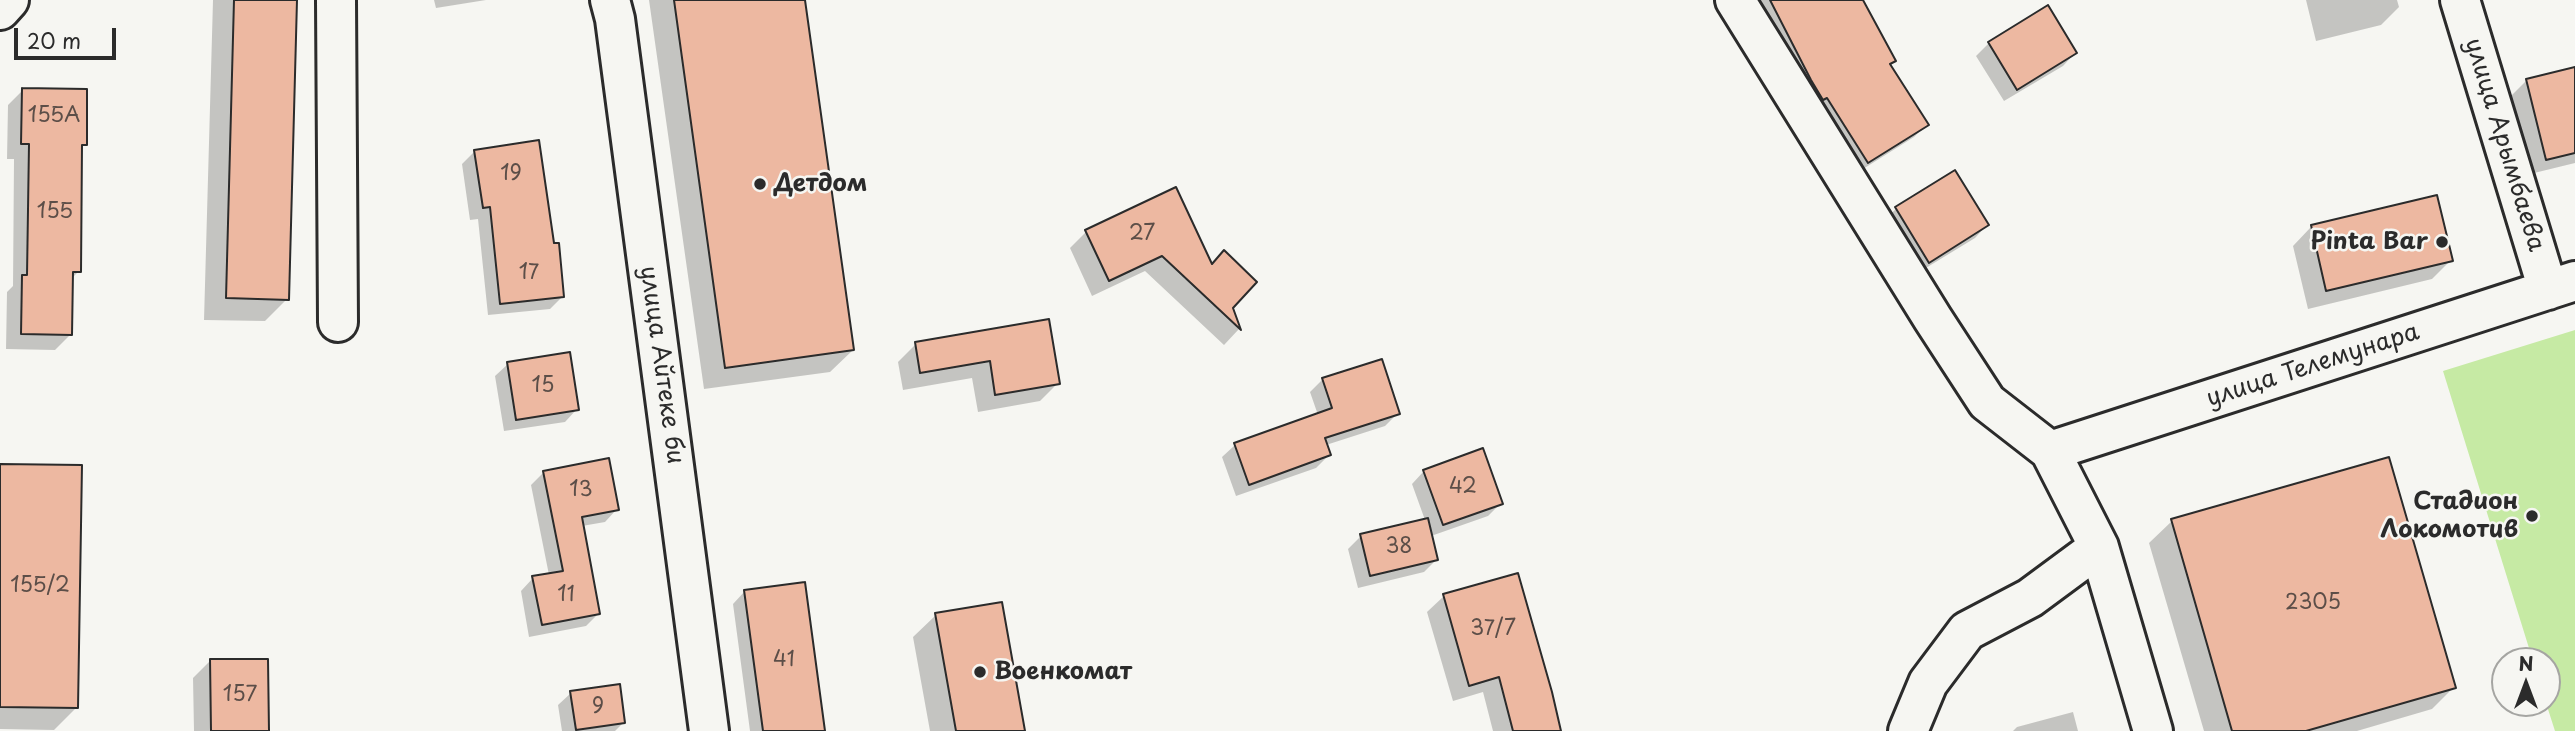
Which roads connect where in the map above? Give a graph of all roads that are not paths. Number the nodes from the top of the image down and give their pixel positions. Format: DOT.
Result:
graph roads {
  1 [pos="9,0"];
  2 [pos="336,0"];
  3 [pos="610,0"];
  4 [pos="1735,0"];
  5 [pos="2460,0"];
  6 [pos="0,10"];
  7 [pos="2562,286"];
  8 [pos="338,322"];
  9 [pos="2050,451"];
  10 [pos="2099,547"];
  11 [pos="709,731"];
  12 [pos="1908,731"];
  13 [pos="2153,731"];
  1 -- 6 [label="street"];
  2 -- 8 [label="street"];
  3 -- 11 [label="street, улица Айтеке би"];
  4 -- 9 [label="street"];
  5 -- 7 [label="street, улица Арымбаева"];
  7 -- 9 [label="street, улица Телемунара"];
  9 -- 10 [label="street"];
  10 -- 12 [label="street"];
  10 -- 13 [label="street"];
}
